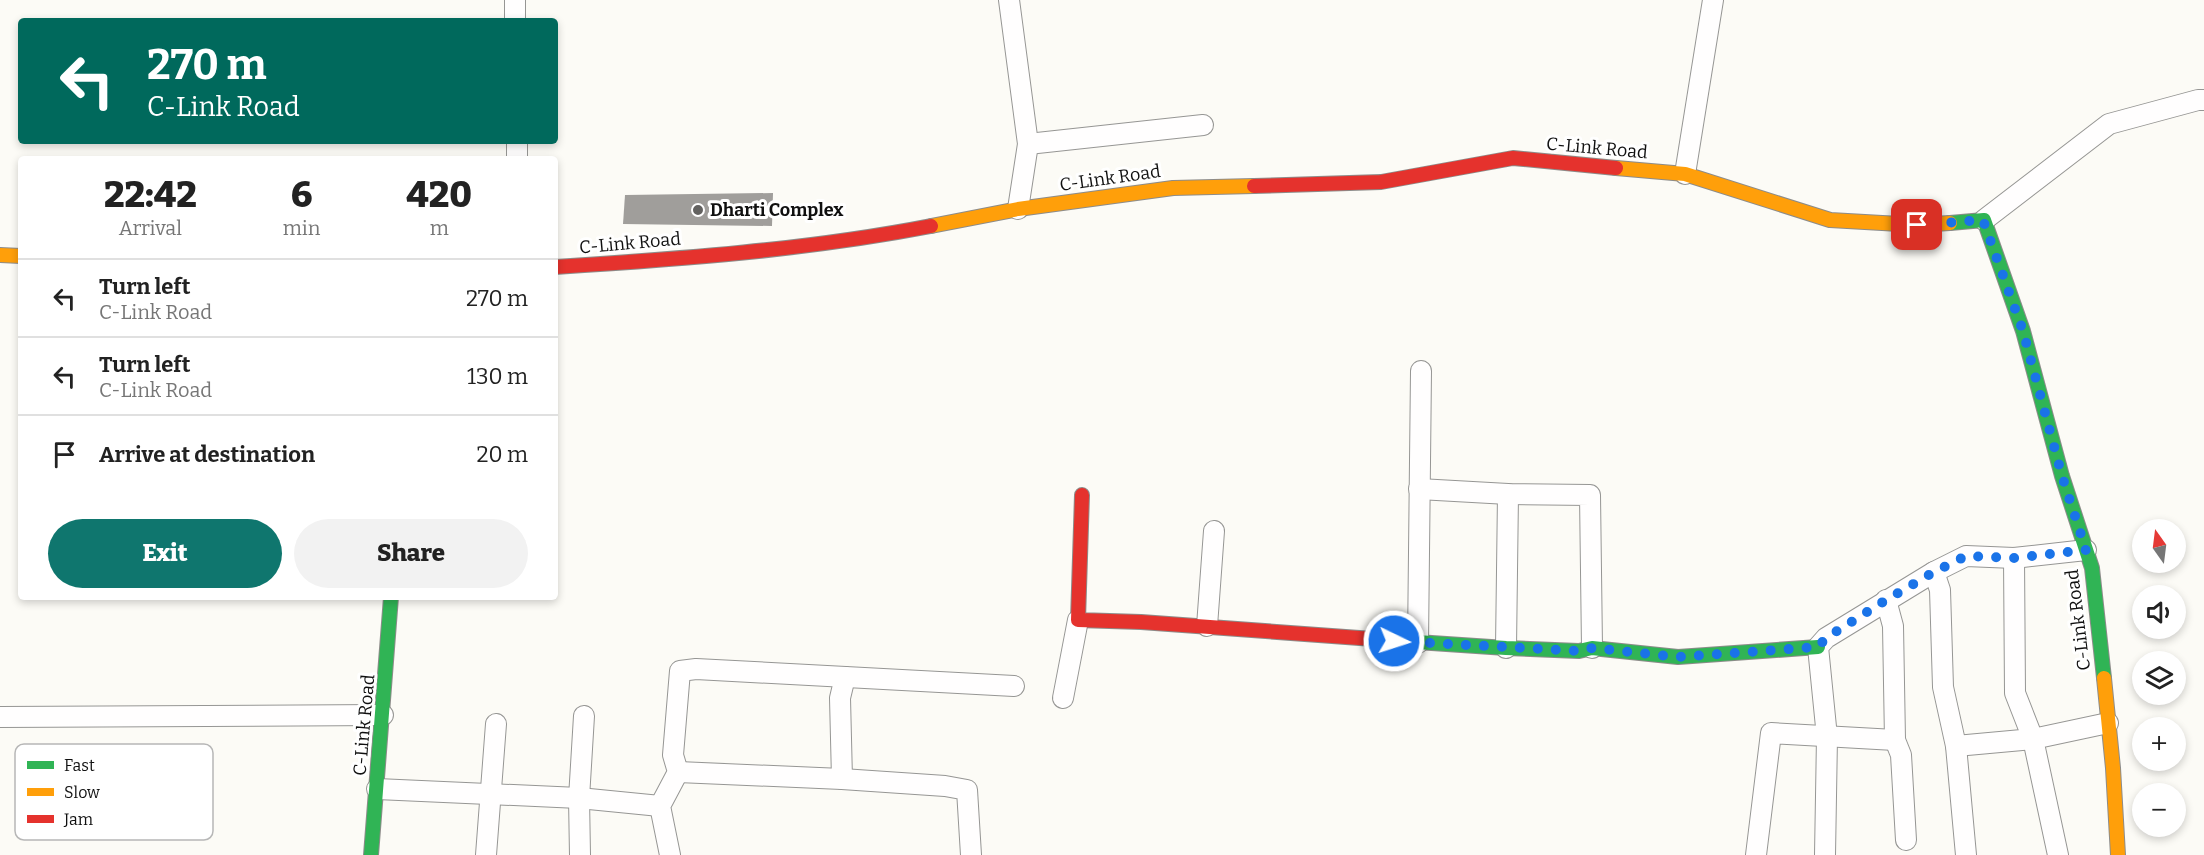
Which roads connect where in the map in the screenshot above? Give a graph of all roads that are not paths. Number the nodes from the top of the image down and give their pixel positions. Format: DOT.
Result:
graph roads {
  1 [pos="515,0"];
  2 [pos="1009,0"];
  3 [pos="1713,0"];
  4 [pos="515,18"];
  5 [pos="2204,100"];
  6 [pos="1203,124"];
  7 [pos="1028,144"];
  8 [pos="1685,174"];
  9 [pos="1018,209"];
  10 [pos="1983,220"];
  11 [pos="0,255"];
  12 [pos="18,256"];
  13 [pos="558,267"];
  14 [pos="1421,371"];
  15 [pos="1419,489"];
  16 [pos="1508,494"];
  17 [pos="1082,495"];
  18 [pos="1214,531"];
  19 [pos="2086,550"];
  20 [pos="2014,558"];
  21 [pos="1934,572"];
  22 [pos="392,600"];
  23 [pos="1886,600"];
  24 [pos="1078,620"];
  25 [pos="1207,626"];
  26 [pos="1418,643"];
  27 [pos="1818,647"];
  28 [pos="1506,648"];
  29 [pos="1592,648"];
  30 [pos="845,677"];
  31 [pos="1014,686"];
  32 [pos="1063,698"];
  33 [pos="383,715"];
  34 [pos="584,716"];
  35 [pos="0,717"];
  36 [pos="2108,723"];
  37 [pos="496,724"];
  38 [pos="1827,737"];
  39 [pos="2033,739"];
  40 [pos="1895,740"];
  41 [pos="1956,746"];
  42 [pos="678,772"];
  43 [pos="842,779"];
  44 [pos="376,789"];
  45 [pos="489,795"];
  46 [pos="579,798"];
  47 [pos="660,806"];
  48 [pos="1906,840"];
  49 [pos="371,855"];
  50 [pos="486,855"];
  51 [pos="580,855"];
  52 [pos="670,855"];
  53 [pos="971,855"];
  54 [pos="1756,855"];
  55 [pos="1825,855"];
  56 [pos="1966,855"];
  57 [pos="2058,855"];
  58 [pos="2118,855"];
  1 -- 4 [label="street"];
  2 -- 7 [label="street"];
  3 -- 8 [label="street"];
  5 -- 10 [label="street"];
  6 -- 7 [label="street"];
  7 -- 9 [label="street"];
  8 -- 9 [label="street, C-Link Road"];
  8 -- 10 [label="street, C-Link Road"];
  9 -- 13 [label="street, C-Link Road"];
  10 -- 19 [label="street, C-Link Road"];
  11 -- 12 [label="street"];
  14 -- 15 [label="street"];
  15 -- 16 [label="street"];
  15 -- 26 [label="street"];
  16 -- 28 [label="street"];
  16 -- 29 [label="street"];
  17 -- 24 [label="street"];
  18 -- 25 [label="street"];
  19 -- 20 [label="street"];
  19 -- 36 [label="street, C-Link Road"];
  20 -- 21 [label="street"];
  20 -- 39 [label="street"];
  21 -- 23 [label="street"];
  21 -- 41 [label="street"];
  22 -- 33 [label="street, C-Link Road"];
  23 -- 27 [label="street"];
  23 -- 40 [label="street"];
  24 -- 25 [label="street"];
  24 -- 32 [label="street"];
  25 -- 26 [label="street"];
  26 -- 28 [label="street"];
  27 -- 29 [label="street"];
  27 -- 38 [label="street"];
  28 -- 29 [label="street"];
  30 -- 31 [label="street"];
  30 -- 42 [label="street"];
  30 -- 43 [label="street"];
  33 -- 35 [label="street"];
  33 -- 44 [label="street, C-Link Road"];
  34 -- 46 [label="street"];
  36 -- 39 [label="street"];
  36 -- 58 [label="street, C-Link Road"];
  37 -- 45 [label="street"];
  38 -- 40 [label="street"];
  38 -- 54 [label="street"];
  38 -- 55 [label="street"];
  39 -- 41 [label="street"];
  39 -- 57 [label="street"];
  40 -- 48 [label="street"];
  41 -- 56 [label="street"];
  42 -- 43 [label="street"];
  42 -- 47 [label="street"];
  43 -- 53 [label="street"];
  44 -- 45 [label="street"];
  44 -- 49 [label="street, C-Link Road"];
  45 -- 46 [label="street"];
  45 -- 50 [label="street"];
  46 -- 47 [label="street"];
  46 -- 51 [label="street"];
  47 -- 52 [label="street"];
}
